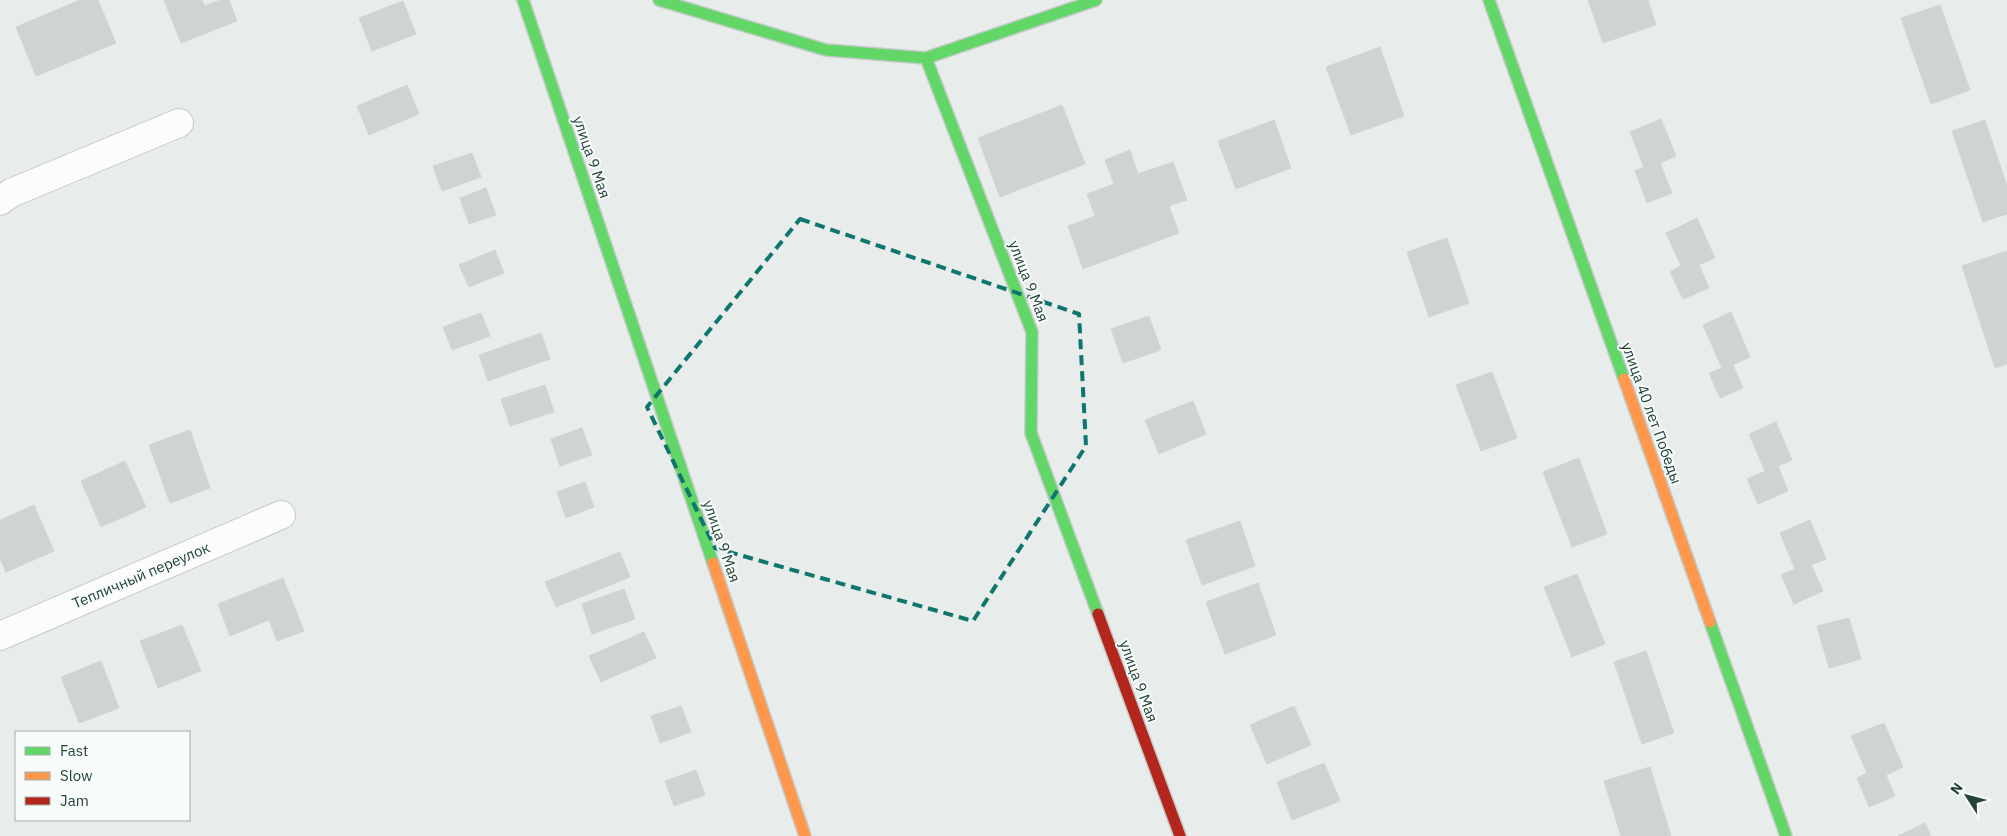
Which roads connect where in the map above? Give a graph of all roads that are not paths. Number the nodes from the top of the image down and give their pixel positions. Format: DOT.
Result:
graph roads {
  1 [pos="523,0"];
  2 [pos="659,0"];
  3 [pos="1096,0"];
  4 [pos="1489,0"];
  5 [pos="926,58"];
  6 [pos="179,123"];
  7 [pos="0,201"];
  8 [pos="282,515"];
  9 [pos="0,636"];
  10 [pos="805,836"];
  11 [pos="1180,836"];
  12 [pos="1786,836"];
  1 -- 10 [label="street, улица 9 Мая"];
  2 -- 5 [label="street"];
  3 -- 5 [label="street"];
  4 -- 12 [label="street, улица 40 лет Победы"];
  5 -- 11 [label="street, улица 9 Мая"];
  6 -- 7 [label="street"];
  8 -- 9 [label="street, Тепличный переулок"];
}
